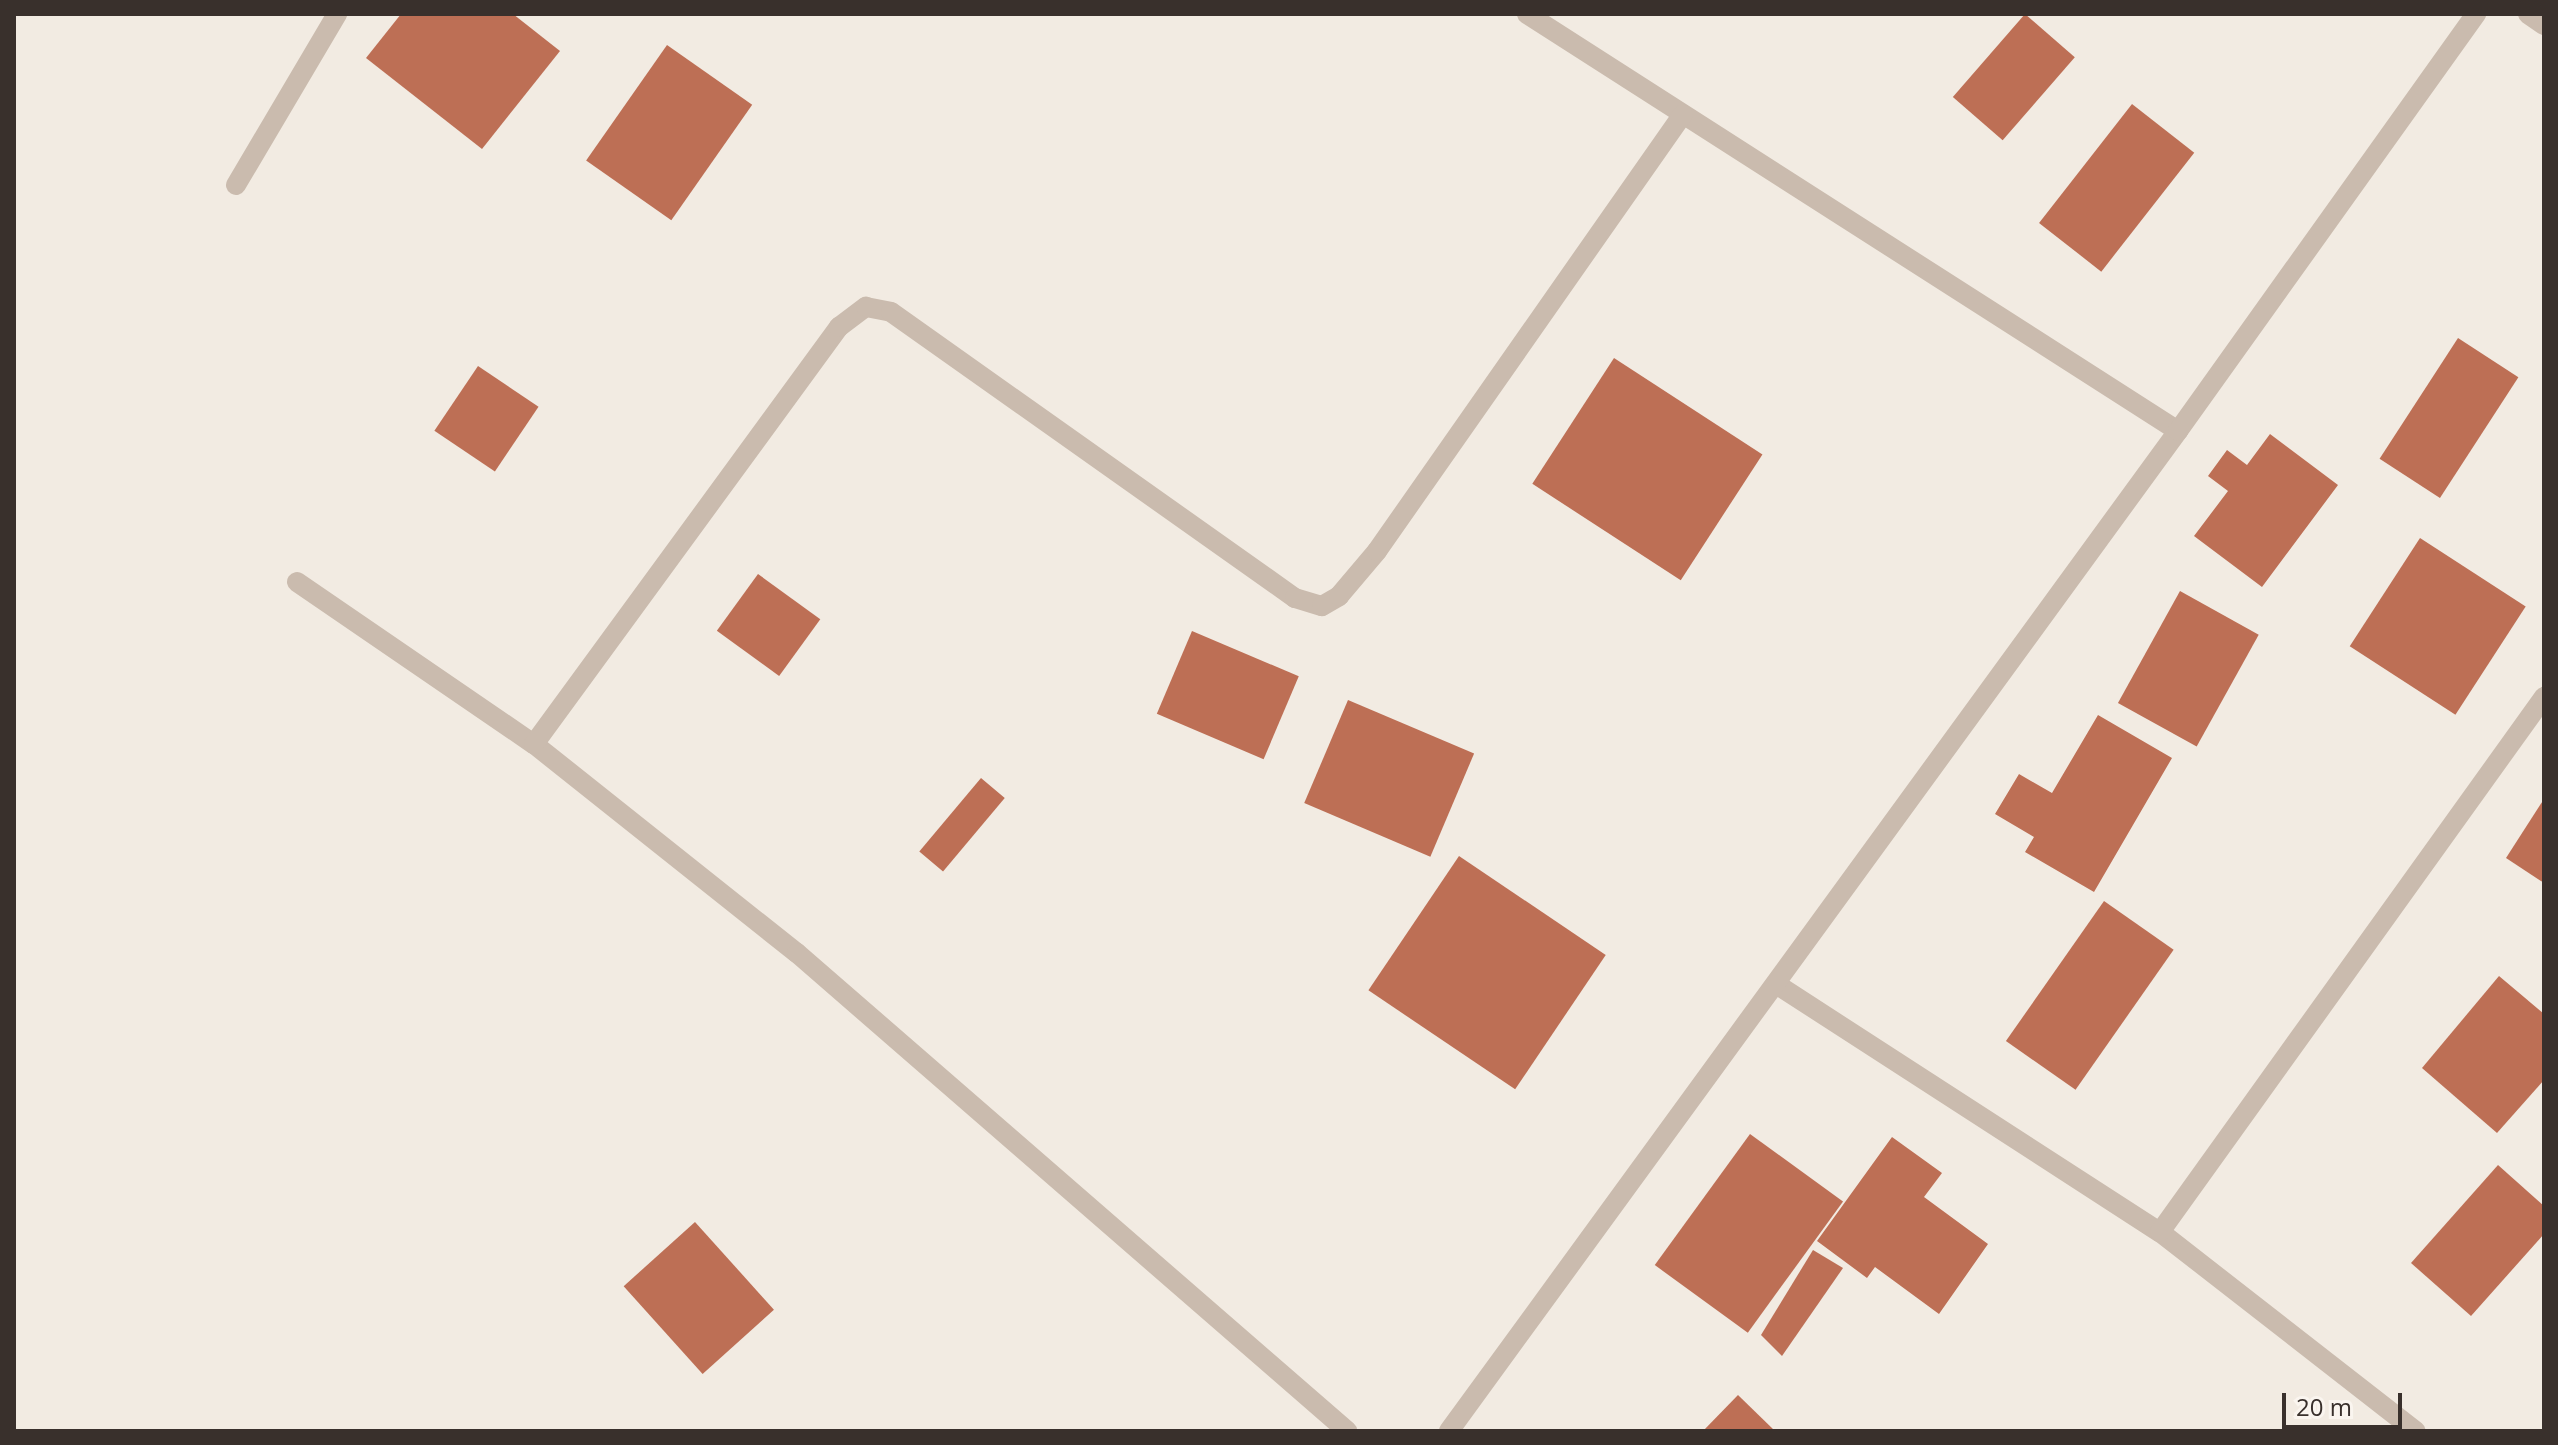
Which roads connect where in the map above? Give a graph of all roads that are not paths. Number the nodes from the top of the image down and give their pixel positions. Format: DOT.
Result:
graph roads {
  1 [pos="337,14"];
  2 [pos="1527,14"];
  3 [pos="2476,14"];
  4 [pos="2528,14"];
  5 [pos="2544,25"];
  6 [pos="1683,114"];
  7 [pos="236,185"];
  8 [pos="2178,431"];
  9 [pos="297,582"];
  10 [pos="2544,697"];
  11 [pos="534,744"];
  12 [pos="1776,984"];
  13 [pos="2160,1232"];
  14 [pos="1347,1431"];
  15 [pos="1449,1431"];
  16 [pos="2416,1431"];
  1 -- 7 [label="street"];
  2 -- 6 [label="street"];
  3 -- 8 [label="street"];
  4 -- 5 [label="street"];
  6 -- 8 [label="street"];
  6 -- 11 [label="street"];
  8 -- 12 [label="street"];
  9 -- 11 [label="street"];
  10 -- 13 [label="street"];
  11 -- 14 [label="street"];
  12 -- 13 [label="street"];
  12 -- 15 [label="street"];
  13 -- 16 [label="street"];
}
